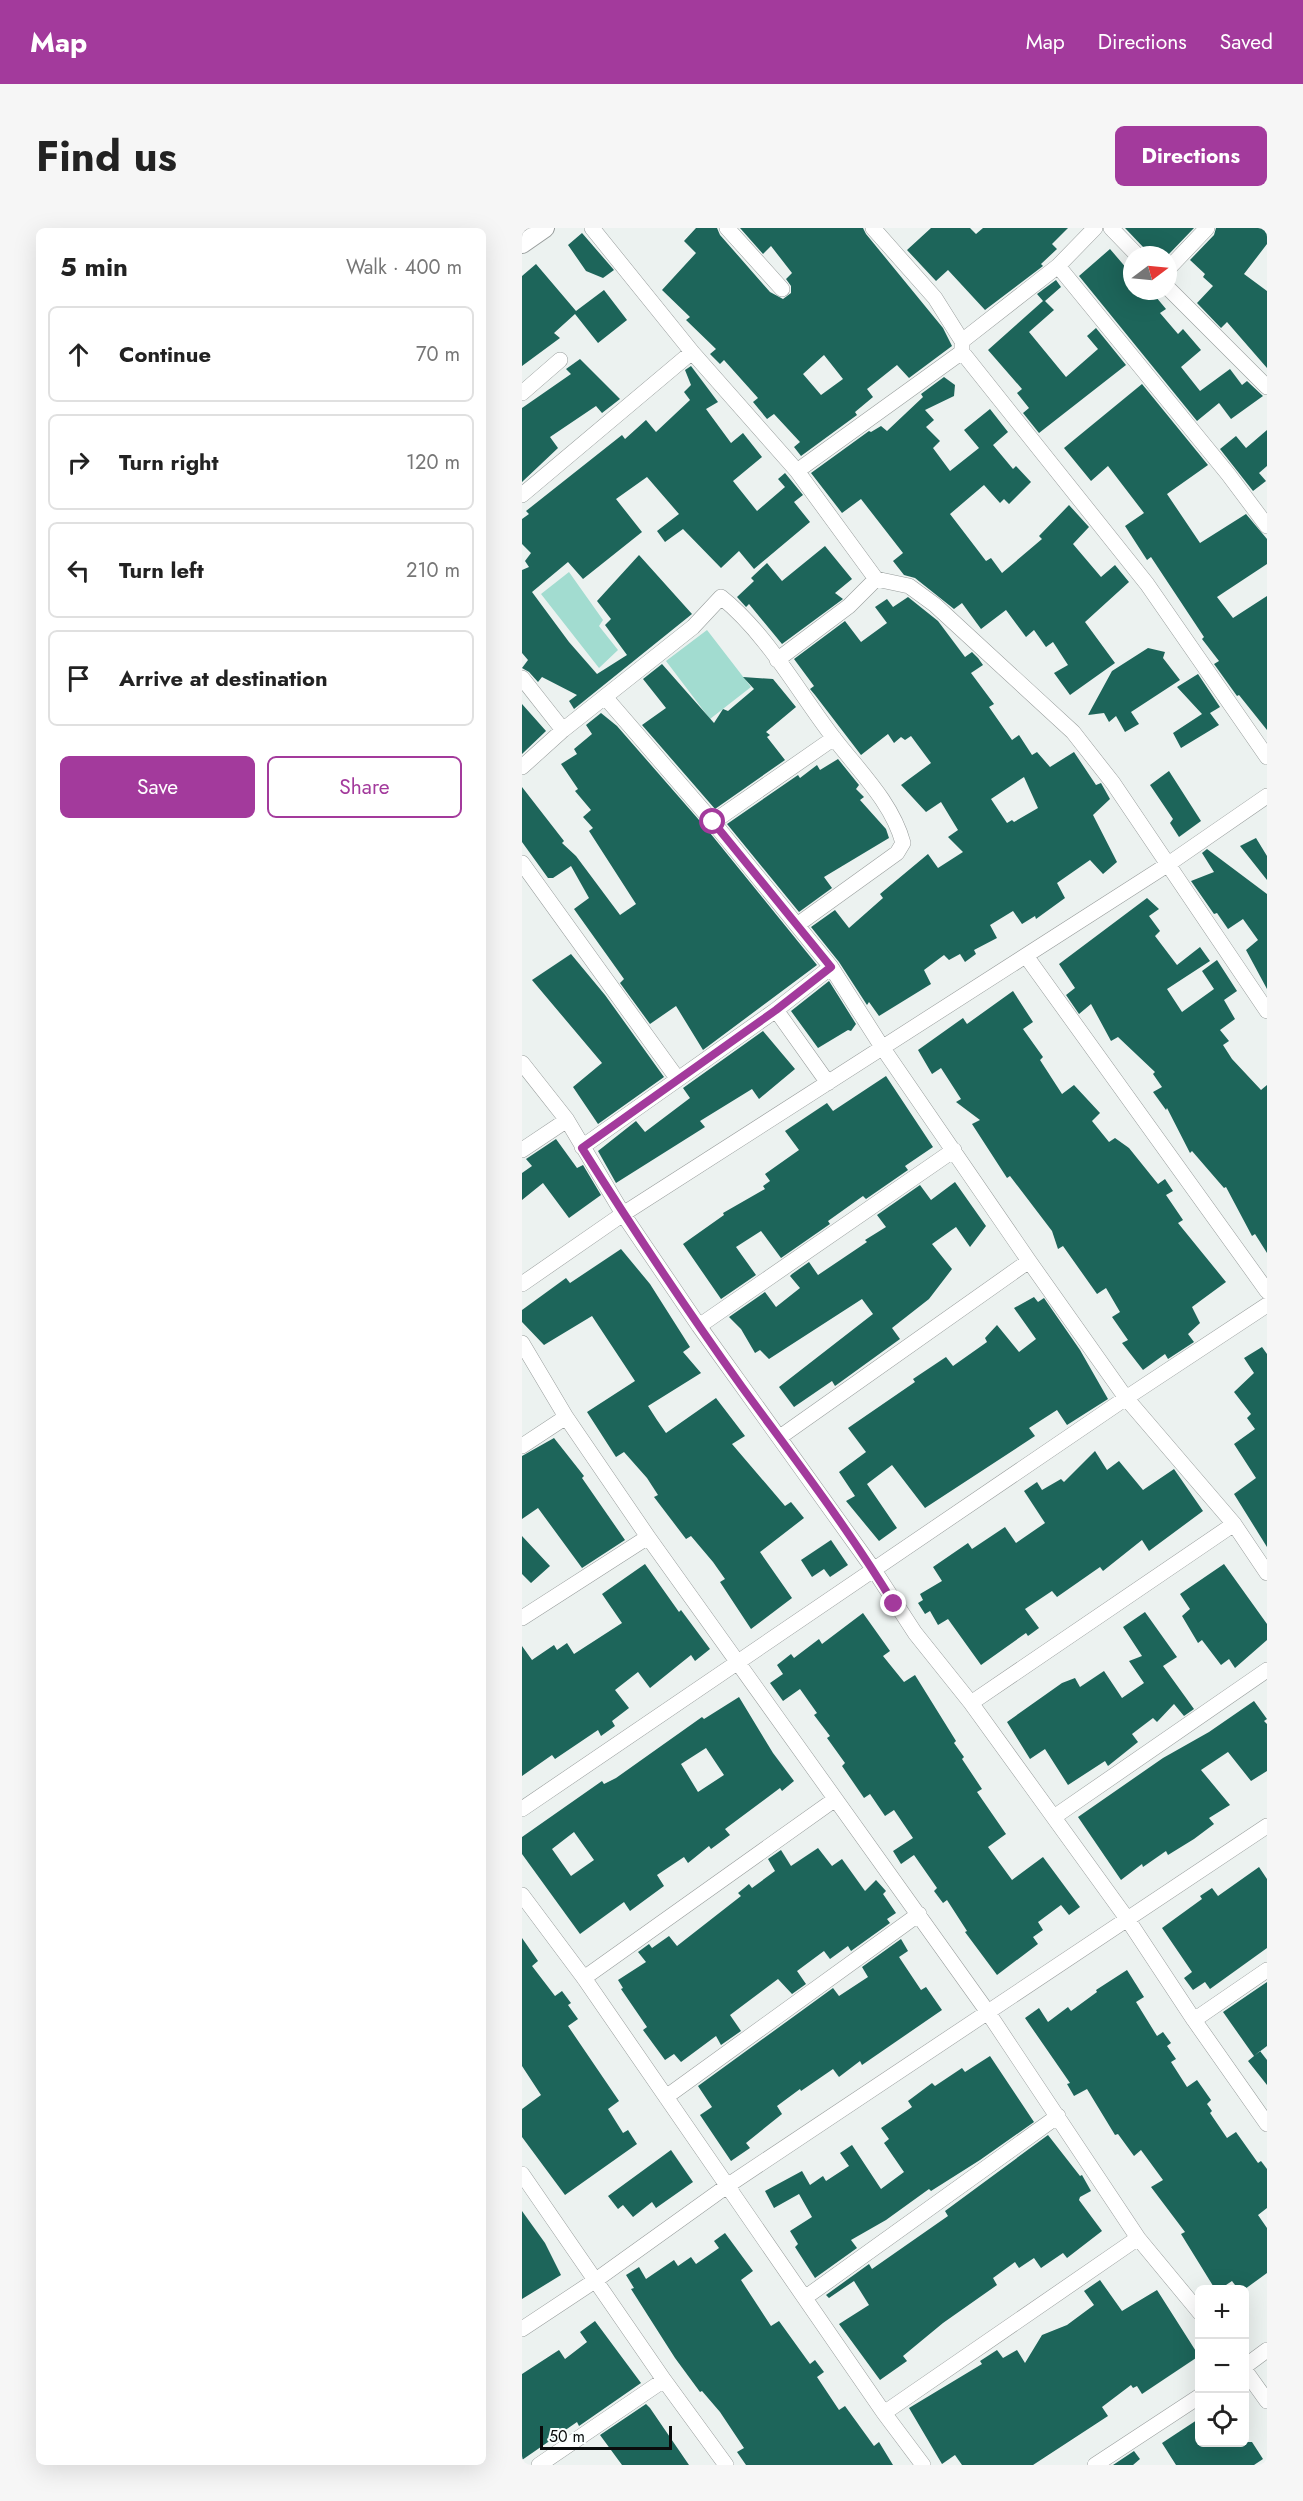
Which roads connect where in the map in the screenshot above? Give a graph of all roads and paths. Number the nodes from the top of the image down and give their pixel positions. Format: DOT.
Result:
graph roads {
  1 [pos="545,228"];
  2 [pos="592,228"];
  3 [pos="727,228"];
  4 [pos="873,228"];
  5 [pos="1095,228"];
  6 [pos="1111,228"];
  7 [pos="1207,228"];
  8 [pos="522,244"];
  9 [pos="1128,246"];
  10 [pos="1177,260"];
  11 [pos="1058,266"];
  12 [pos="782,289"];
  13 [pos="1177,297"];
  14 [pos="962,346"];
  15 [pos="692,352"];
  16 [pos="560,360"];
  17 [pos="1267,387"];
  18 [pos="522,393"];
  19 [pos="797,471"];
  20 [pos="522,495"];
  21 [pos="1267,526"];
  22 [pos="876,579"];
  23 [pos="777,660"];
  24 [pos="522,678"];
  25 [pos="605,697"];
  26 [pos="564,730"];
  27 [pos="834,738"];
  28 [pos="1267,757"];
  29 [pos="522,767"];
  30 [pos="1267,796"];
  31 [pos="713,822"];
  32 [pos="522,863"];
  33 [pos="1167,865"];
  34 [pos="797,925"];
  35 [pos="1026,956"];
  36 [pos="831,967"];
  37 [pos="776,1010"];
  38 [pos="1267,1011"];
  39 [pos="882,1047"];
  40 [pos="522,1063"];
  41 [pos="677,1078"];
  42 [pos="828,1083"];
  43 [pos="567,1120"];
  44 [pos="582,1148"];
  45 [pos="522,1149"];
  46 [pos="954,1150"];
  47 [pos="623,1214"];
  48 [pos="1029,1261"];
  49 [pos="522,1284"];
  50 [pos="1267,1291"];
  51 [pos="1267,1305"];
  52 [pos="699,1326"];
  53 [pos="522,1343"];
  54 [pos="1126,1398"];
  55 [pos="566,1417"];
  56 [pos="780,1437"];
  57 [pos="522,1446"];
  58 [pos="1234,1524"];
  59 [pos="648,1537"];
  60 [pos="874,1570"];
  61 [pos="1267,1573"];
  62 [pos="522,1618"];
  63 [pos="738,1663"];
  64 [pos="1267,1670"];
  65 [pos="971,1703"];
  66 [pos="834,1800"];
  67 [pos="522,1809"];
  68 [pos="1054,1817"];
  69 [pos="1267,1826"];
  70 [pos="522,1895"];
  71 [pos="919,1914"];
  72 [pos="1128,1920"];
  73 [pos="1267,1970"];
  74 [pos="584,1978"];
  75 [pos="987,2011"];
  76 [pos="1194,2020"];
  77 [pos="666,2097"];
  78 [pos="1058,2116"];
  79 [pos="1267,2124"];
  80 [pos="524,2181"];
  81 [pos="728,2186"];
  82 [pos="1138,2238"];
  83 [pos="596,2280"];
  84 [pos="806,2297"];
  85 [pos="1195,2307"];
  86 [pos="522,2330"];
  87 [pos="1267,2350"];
  88 [pos="1249,2365"];
  89 [pos="1249,2374"];
  90 [pos="664,2380"];
  91 [pos="1195,2399"];
  92 [pos="1267,2401"];
  93 [pos="884,2413"];
  94 [pos="539,2465"];
  95 [pos="726,2465"];
  96 [pos="923,2465"];
  97 [pos="1095,2465"];
  1 -- 8 [label="street"];
  2 -- 15 [label="street"];
  3 -- 12 [label="street"];
  4 -- 14 [label="street"];
  5 -- 11 [label="street"];
  6 -- 9 [label="street"];
  7 -- 10 [label="street"];
  11 -- 14 [label="street"];
  11 -- 21 [label="street"];
  13 -- 17 [label="street"];
  14 -- 19 [label="street"];
  14 -- 28 [label="street"];
  15 -- 19 [label="street"];
  15 -- 20 [label="street"];
  16 -- 18 [label="street"];
  19 -- 22 [label="street"];
  22 -- 23 [label="street"];
  22 -- 33 [label="street"];
  23 -- 25 [label="street"];
  23 -- 27 [label="street"];
  24 -- 26 [label="street"];
  25 -- 26 [label="street"];
  25 -- 31 [label="street"];
  26 -- 29 [label="street"];
  27 -- 31 [label="street"];
  27 -- 34 [label="street"];
  30 -- 33 [label="street"];
  31 -- 34 [label="street"];
  32 -- 41 [label="street"];
  33 -- 35 [label="street"];
  33 -- 38 [label="street"];
  34 -- 36 [label="street"];
  35 -- 39 [label="street"];
  35 -- 50 [label="street"];
  36 -- 37 [label="street"];
  36 -- 39 [label="street"];
  37 -- 41 [label="street"];
  37 -- 42 [label="street"];
  39 -- 42 [label="street"];
  39 -- 46 [label="street"];
  40 -- 43 [label="street"];
  41 -- 44 [label="street"];
  42 -- 47 [label="street"];
  43 -- 44 [label="street"];
  43 -- 45 [label="street"];
  44 -- 47 [label="street"];
  46 -- 48 [label="street"];
  46 -- 52 [label="street"];
  47 -- 49 [label="street"];
  47 -- 52 [label="street"];
  48 -- 54 [label="street"];
  48 -- 56 [label="street"];
  51 -- 54 [label="street"];
  52 -- 56 [label="street"];
  53 -- 55 [label="street"];
  54 -- 58 [label="street"];
  54 -- 60 [label="street"];
  55 -- 57 [label="street"];
  55 -- 59 [label="street"];
  56 -- 60 [label="street"];
  58 -- 61 [label="street"];
  58 -- 65 [label="street"];
  59 -- 62 [label="street"];
  59 -- 63 [label="street"];
  60 -- 63 [label="street"];
  60 -- 65 [label="street"];
  63 -- 66 [label="street"];
  63 -- 67 [label="street"];
  64 -- 68 [label="street"];
  65 -- 68 [label="street"];
  66 -- 71 [label="street"];
  66 -- 74 [label="street"];
  68 -- 72 [label="street"];
  69 -- 72 [label="street"];
  70 -- 74 [label="street"];
  71 -- 75 [label="street"];
  71 -- 77 [label="street"];
  72 -- 75 [label="street"];
  72 -- 76 [label="street"];
  73 -- 76 [label="street"];
  74 -- 77 [label="street"];
  75 -- 78 [label="street"];
  75 -- 81 [label="street"];
  76 -- 79 [label="street"];
  77 -- 81 [label="street"];
  78 -- 82 [label="street"];
  78 -- 84 [label="street"];
  80 -- 83 [label="street"];
  81 -- 83 [label="street"];
  81 -- 84 [label="street"];
  82 -- 85 [label="street"];
  82 -- 93 [label="street"];
  83 -- 86 [label="street"];
  83 -- 90 [label="street"];
  84 -- 93 [label="street"];
  87 -- 88 [label="street"];
  89 -- 92 [label="street"];
  90 -- 94 [label="street"];
  90 -- 95 [label="street"];
  91 -- 97 [label="street"];
  93 -- 96 [label="street"];
}
